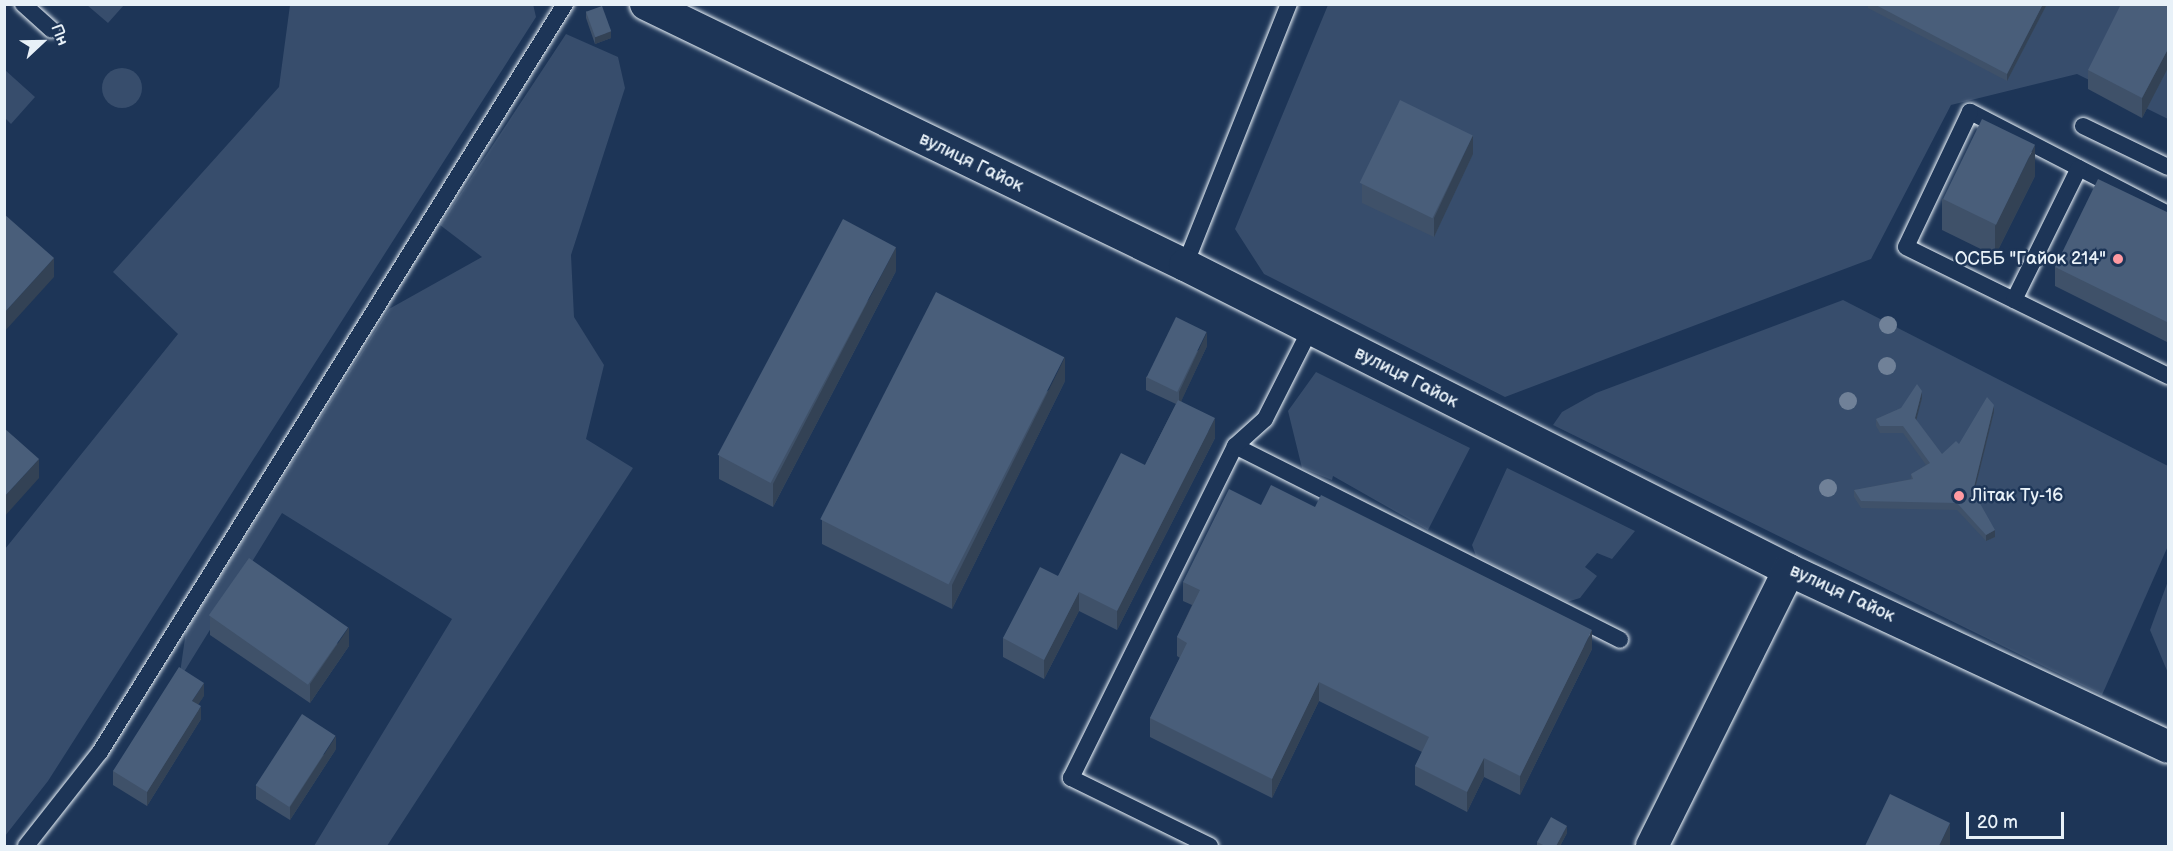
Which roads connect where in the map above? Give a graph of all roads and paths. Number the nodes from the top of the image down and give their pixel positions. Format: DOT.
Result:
graph roads {
  1 [pos="24,4"];
  2 [pos="565,4"];
  3 [pos="646,4"];
  4 [pos="1289,4"];
  5 [pos="51,29"];
  6 [pos="2083,126"];
  7 [pos="2169,167"];
  8 [pos="2079,168"];
  9 [pos="2169,214"];
  10 [pos="1185,266"];
  11 [pos="2014,300"];
  12 [pos="1310,330"];
  13 [pos="2169,376"];
  14 [pos="1235,446"];
  15 [pos="1789,570"];
  16 [pos="1620,640"];
  17 [pos="2169,747"];
  18 [pos="26,846"];
  19 [pos="1210,846"];
  20 [pos="1652,846"];
  1 -- 5 [label="lane"];
  2 -- 18 [label="lane"];
  3 -- 10 [label="street, вулиця Гайок"];
  4 -- 10 [label="lane"];
  6 -- 7 [label="lane"];
  8 -- 9 [label="lane"];
  8 -- 11 [label="lane"];
  8 -- 11 [label="lane"];
  10 -- 12 [label="street, вулиця Гайок"];
  11 -- 13 [label="lane"];
  12 -- 14 [label="lane"];
  12 -- 15 [label="street, вулиця Гайок"];
  14 -- 16 [label="lane"];
  14 -- 19 [label="lane"];
  15 -- 17 [label="street, вулиця Гайок"];
  15 -- 20 [label="street"];
}
